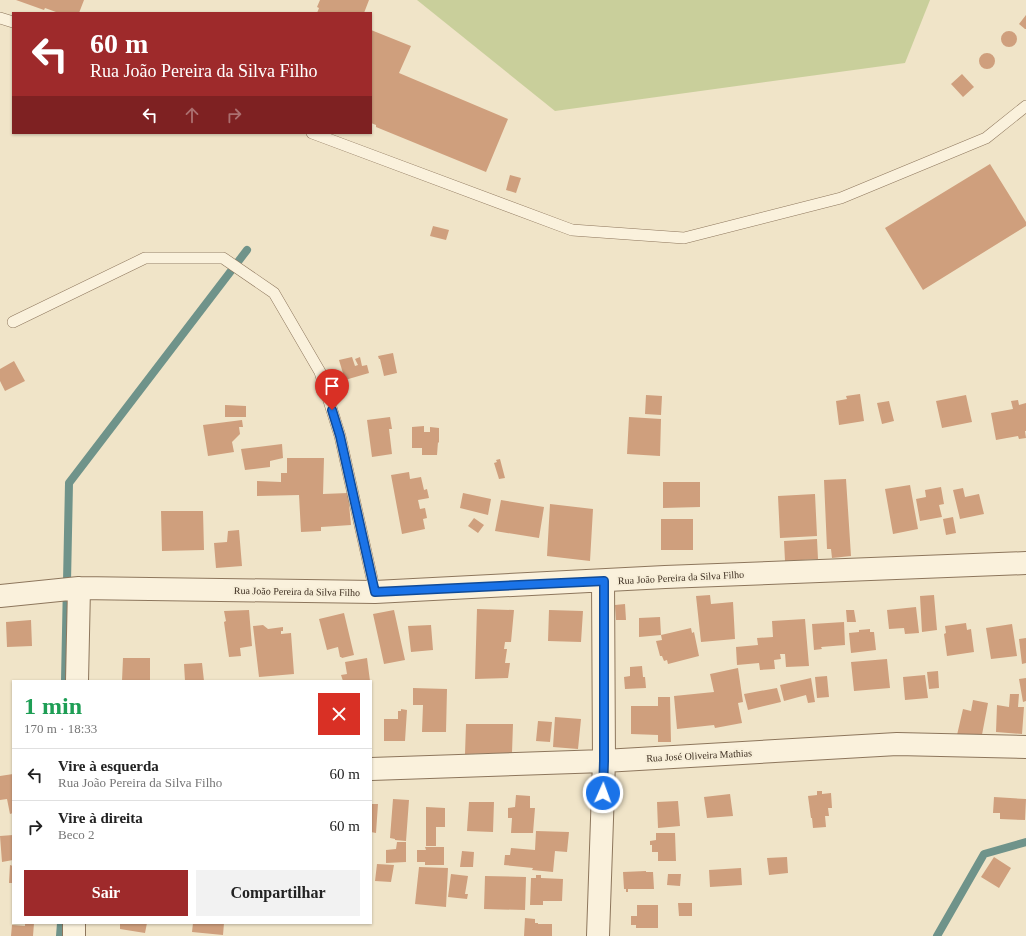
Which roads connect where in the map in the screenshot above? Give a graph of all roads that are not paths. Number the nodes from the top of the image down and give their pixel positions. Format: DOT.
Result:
graph roads {
  1 [pos="0,18"];
  2 [pos="12,22"];
  3 [pos="1026,106"];
  4 [pos="315,134"];
  5 [pos="13,322"];
  6 [pos="1026,563"];
  7 [pos="604,581"];
  8 [pos="79,588"];
  9 [pos="375,592"];
  10 [pos="0,596"];
  11 [pos="77,680"];
  12 [pos="1026,747"];
  13 [pos="604,761"];
  14 [pos="372,769"];
  15 [pos="74,924"];
  16 [pos="74,936"];
  17 [pos="598,936"];
  1 -- 2 [label="lane"];
  3 -- 4 [label="lane"];
  5 -- 9 [label="lane"];
  6 -- 7 [label="street, Rua João Pereira da Silva Filho"];
  7 -- 9 [label="street, Rua João Pereira da Silva Filho"];
  7 -- 13 [label="street"];
  8 -- 9 [label="street, Rua João Pereira da Silva Filho"];
  8 -- 10 [label="street, Rua João Pereira da Silva Filho"];
  8 -- 11 [label="street"];
  12 -- 13 [label="street, Rua José Oliveira Mathias"];
  13 -- 14 [label="street, Rua José Oliveira Mathias"];
  13 -- 17 [label="street"];
  15 -- 16 [label="street"];
}
